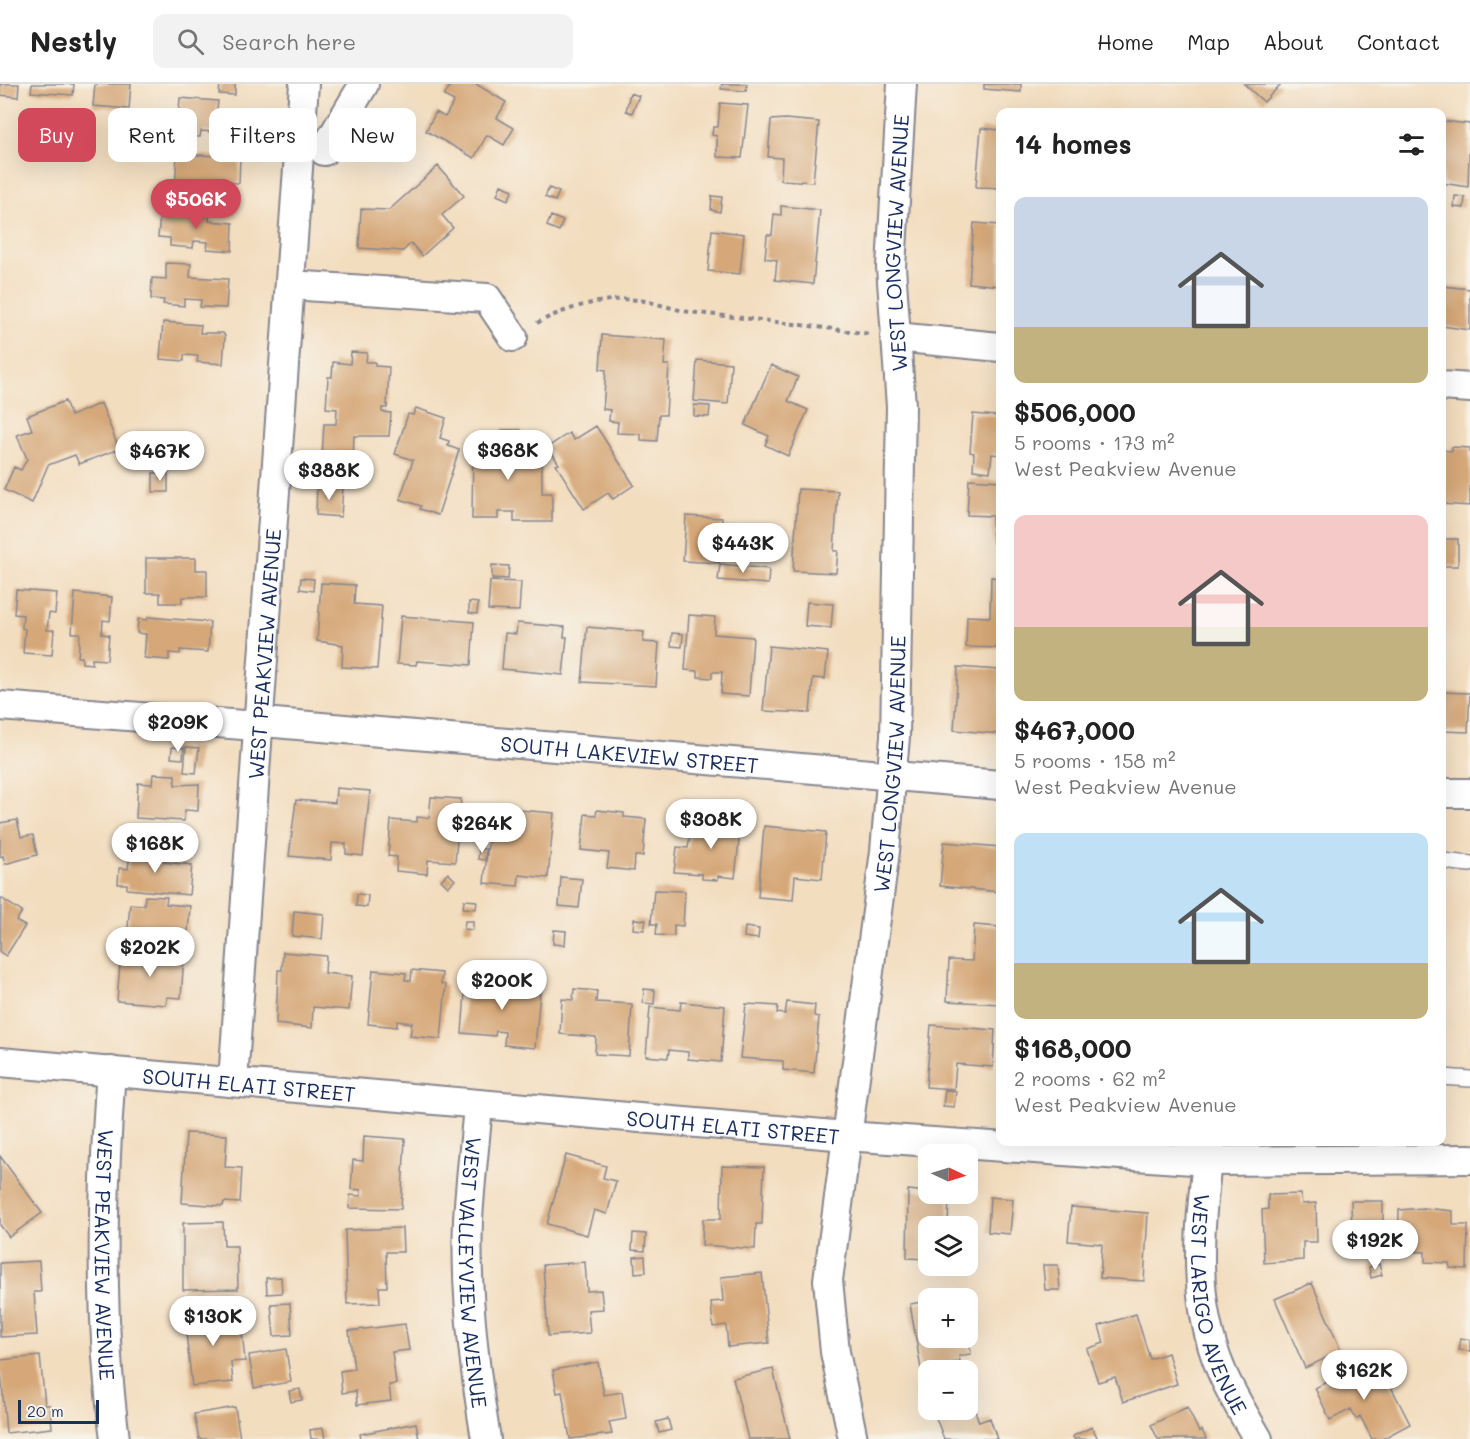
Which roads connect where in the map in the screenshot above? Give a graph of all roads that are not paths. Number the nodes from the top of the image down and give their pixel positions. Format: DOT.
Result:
graph roads {
  1 [pos="303,84"];
  2 [pos="364,84"];
  3 [pos="902,84"];
  4 [pos="324,151"];
  5 [pos="290,285"];
  6 [pos="513,337"];
  7 [pos="895,337"];
  8 [pos="996,347"];
  9 [pos="1446,386"];
  10 [pos="1470,388"];
  11 [pos="0,706"];
  12 [pos="259,724"];
  13 [pos="890,776"];
  14 [pos="996,785"];
  15 [pos="1446,793"];
  16 [pos="1470,793"];
  17 [pos="1446,861"];
  18 [pos="1470,864"];
  19 [pos="0,1062"];
  20 [pos="111,1071"];
  21 [pos="1446,1077"];
  22 [pos="1470,1079"];
  23 [pos="233,1082"];
  24 [pos="478,1105"];
  25 [pos="846,1136"];
  26 [pos="1386,1151"];
  27 [pos="1470,1158"];
  28 [pos="1207,1161"];
  29 [pos="115,1439"];
  30 [pos="486,1439"];
  31 [pos="853,1439"];
  32 [pos="1258,1439"];
  1 -- 5 [label="street, WEST PEAKVIEW AVENUE"];
  2 -- 4 [label="street"];
  3 -- 7 [label="street, WEST LONGVIEW AVENUE"];
  5 -- 6 [label="street"];
  5 -- 12 [label="street, WEST PEAKVIEW AVENUE"];
  7 -- 8 [label="street"];
  7 -- 13 [label="street, WEST LONGVIEW AVENUE"];
  9 -- 10 [label="street"];
  11 -- 12 [label="street, SOUTH LAKEVIEW STREET"];
  12 -- 13 [label="street, SOUTH LAKEVIEW STREET"];
  12 -- 23 [label="street, WEST PEAKVIEW AVENUE"];
  13 -- 14 [label="street, SOUTH LAKEVIEW STREET"];
  13 -- 25 [label="street, WEST LONGVIEW AVENUE"];
  15 -- 16 [label="street"];
  17 -- 18 [label="lane"];
  19 -- 20 [label="street, SOUTH ELATI STREET"];
  20 -- 23 [label="street, SOUTH ELATI STREET"];
  20 -- 29 [label="street, WEST PEAKVIEW AVENUE"];
  21 -- 22 [label="lane"];
  23 -- 24 [label="street, SOUTH ELATI STREET"];
  24 -- 25 [label="street, SOUTH ELATI STREET"];
  24 -- 30 [label="street, WEST VALLEYVIEW AVENUE"];
  25 -- 28 [label="street, SOUTH ELATI STREET"];
  25 -- 31 [label="street, WEST LONGVIEW AVENUE"];
  26 -- 27 [label="street, SOUTH ELATI STREET"];
  26 -- 28 [label="street, SOUTH ELATI STREET"];
  28 -- 32 [label="street, WEST LARIGO AVENUE"];
}
